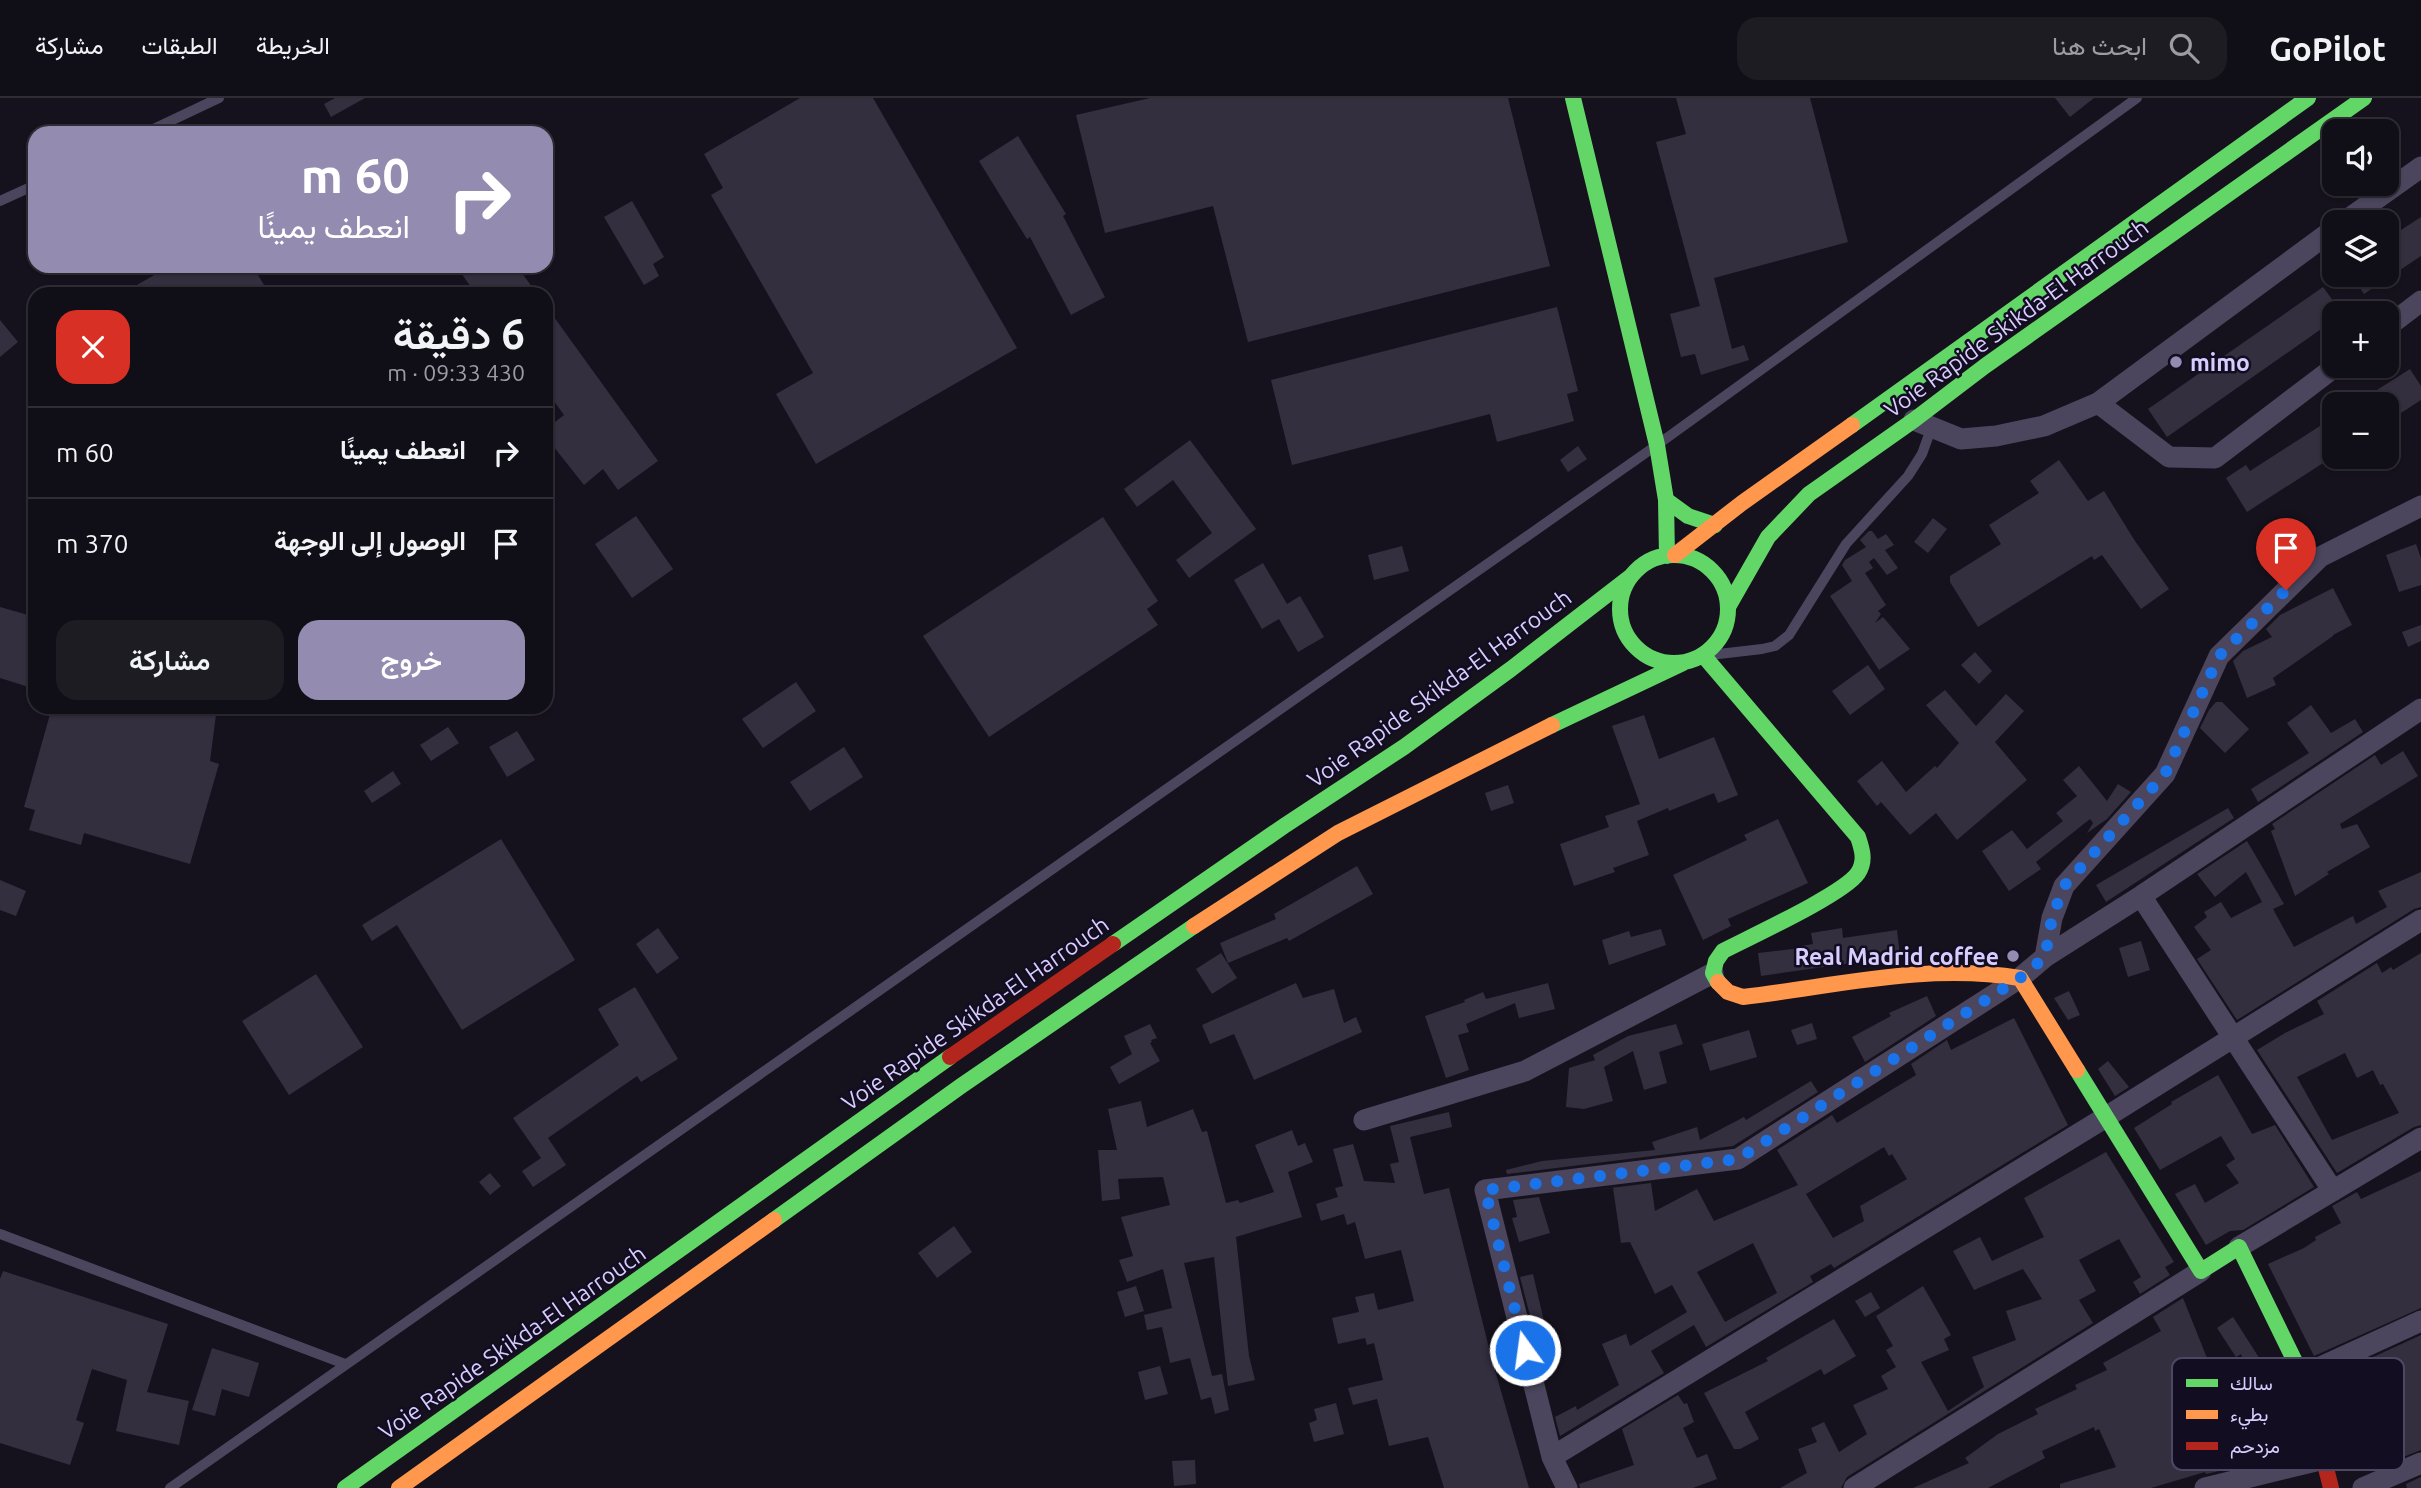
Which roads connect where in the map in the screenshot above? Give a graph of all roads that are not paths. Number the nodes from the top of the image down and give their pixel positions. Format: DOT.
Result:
graph roads {
  1 [pos="219,98"];
  2 [pos="1573,98"];
  3 [pos="2137,98"];
  4 [pos="2308,98"];
  5 [pos="2364,98"];
  6 [pos="160,126"];
  7 [pos="2421,167"];
  8 [pos="28,188"];
  9 [pos="0,201"];
  10 [pos="2361,210"];
  11 [pos="2322,238"];
  12 [pos="2421,301"];
  13 [pos="2399,318"];
  14 [pos="2322,377"];
  15 [pos="2098,403"];
  16 [pos="1922,424"];
  17 [pos="1657,445"];
  18 [pos="1666,500"];
  19 [pos="2421,506"];
  20 [pos="1715,525"];
  21 [pos="1671,555"];
  22 [pos="1630,577"];
  23 [pos="1728,607"];
  24 [pos="1703,655"];
  25 [pos="1683,663"];
  26 [pos="2421,709"];
  27 [pos="2141,896"];
  28 [pos="2421,920"];
  29 [pos="2045,957"];
  30 [pos="1713,973"];
  31 [pos="2020,978"];
  32 [pos="2232,1038"];
  33 [pos="2106,1117"];
  34 [pos="1364,1120"];
  35 [pos="2421,1138"];
  36 [pos="2333,1191"];
  37 [pos="0,1234"];
  38 [pos="2239,1247"];
  39 [pos="2202,1271"];
  40 [pos="2421,1321"];
  41 [pos="2295,1358"];
  42 [pos="2341,1358"];
  43 [pos="345,1364"];
  44 [pos="1552,1457"];
  45 [pos="2421,1463"];
  46 [pos="2279,1470"];
  47 [pos="2327,1470"];
  48 [pos="170,1488"];
  49 [pos="345,1488"];
  50 [pos="399,1488"];
  51 [pos="1567,1488"];
  52 [pos="1854,1488"];
  53 [pos="2205,1488"];
  54 [pos="2331,1488"];
  55 [pos="2363,1488"];
  1 -- 6 [label="lane"];
  2 -- 17 [label="main road"];
  3 -- 17 [label="lane"];
  4 -- 20 [label="main road, Voie Rapide Skikda-El Harrouch"];
  5 -- 16 [label="main road, Voie Rapide Skikda-El Harrouch"];
  7 -- 10 [label="street"];
  8 -- 9 [label="lane"];
  11 -- 15 [label="street"];
  12 -- 13 [label="street"];
  14 -- 15 [label="street"];
  15 -- 16 [label="street"];
  16 -- 23 [label="main road, Voie Rapide Skikda-El Harrouch"];
  16 -- 24 [label="lane"];
  17 -- 18 [label="main road"];
  17 -- 43 [label="lane"];
  18 -- 20 [label="main road"];
  18 -- 21 [label="main road"];
  19 -- 29 [label="street"];
  20 -- 21 [label="main road, Voie Rapide Skikda-El Harrouch"];
  21 -- 22 [label="main road, Voie Rapide Skikda-El Harrouch"];
  21 -- 23 [label="main road"];
  22 -- 25 [label="main road"];
  22 -- 49 [label="main road, Voie Rapide Skikda-El Harrouch"];
  23 -- 24 [label="main road, Voie Rapide Skikda-El Harrouch"];
  24 -- 25 [label="main road, Voie Rapide Skikda-El Harrouch"];
  24 -- 30 [label="main road"];
  25 -- 50 [label="main road, Voie Rapide Skikda-El Harrouch"];
  26 -- 27 [label="street"];
  27 -- 29 [label="street"];
  27 -- 32 [label="street"];
  28 -- 32 [label="street"];
  29 -- 31 [label="street"];
  30 -- 31 [label="main road"];
  30 -- 34 [label="street"];
  31 -- 33 [label="main road"];
  31 -- 44 [label="street"];
  32 -- 33 [label="street"];
  32 -- 36 [label="street"];
  33 -- 39 [label="main road"];
  33 -- 44 [label="street"];
  35 -- 36 [label="street"];
  36 -- 38 [label="street"];
  37 -- 43 [label="lane"];
  38 -- 39 [label="main road"];
  38 -- 41 [label="main road"];
  39 -- 52 [label="street"];
  40 -- 42 [label="street"];
  43 -- 48 [label="lane"];
  44 -- 51 [label="street"];
  45 -- 55 [label="street"];
  46 -- 53 [label="street"];
  47 -- 54 [label="main road"];
}
